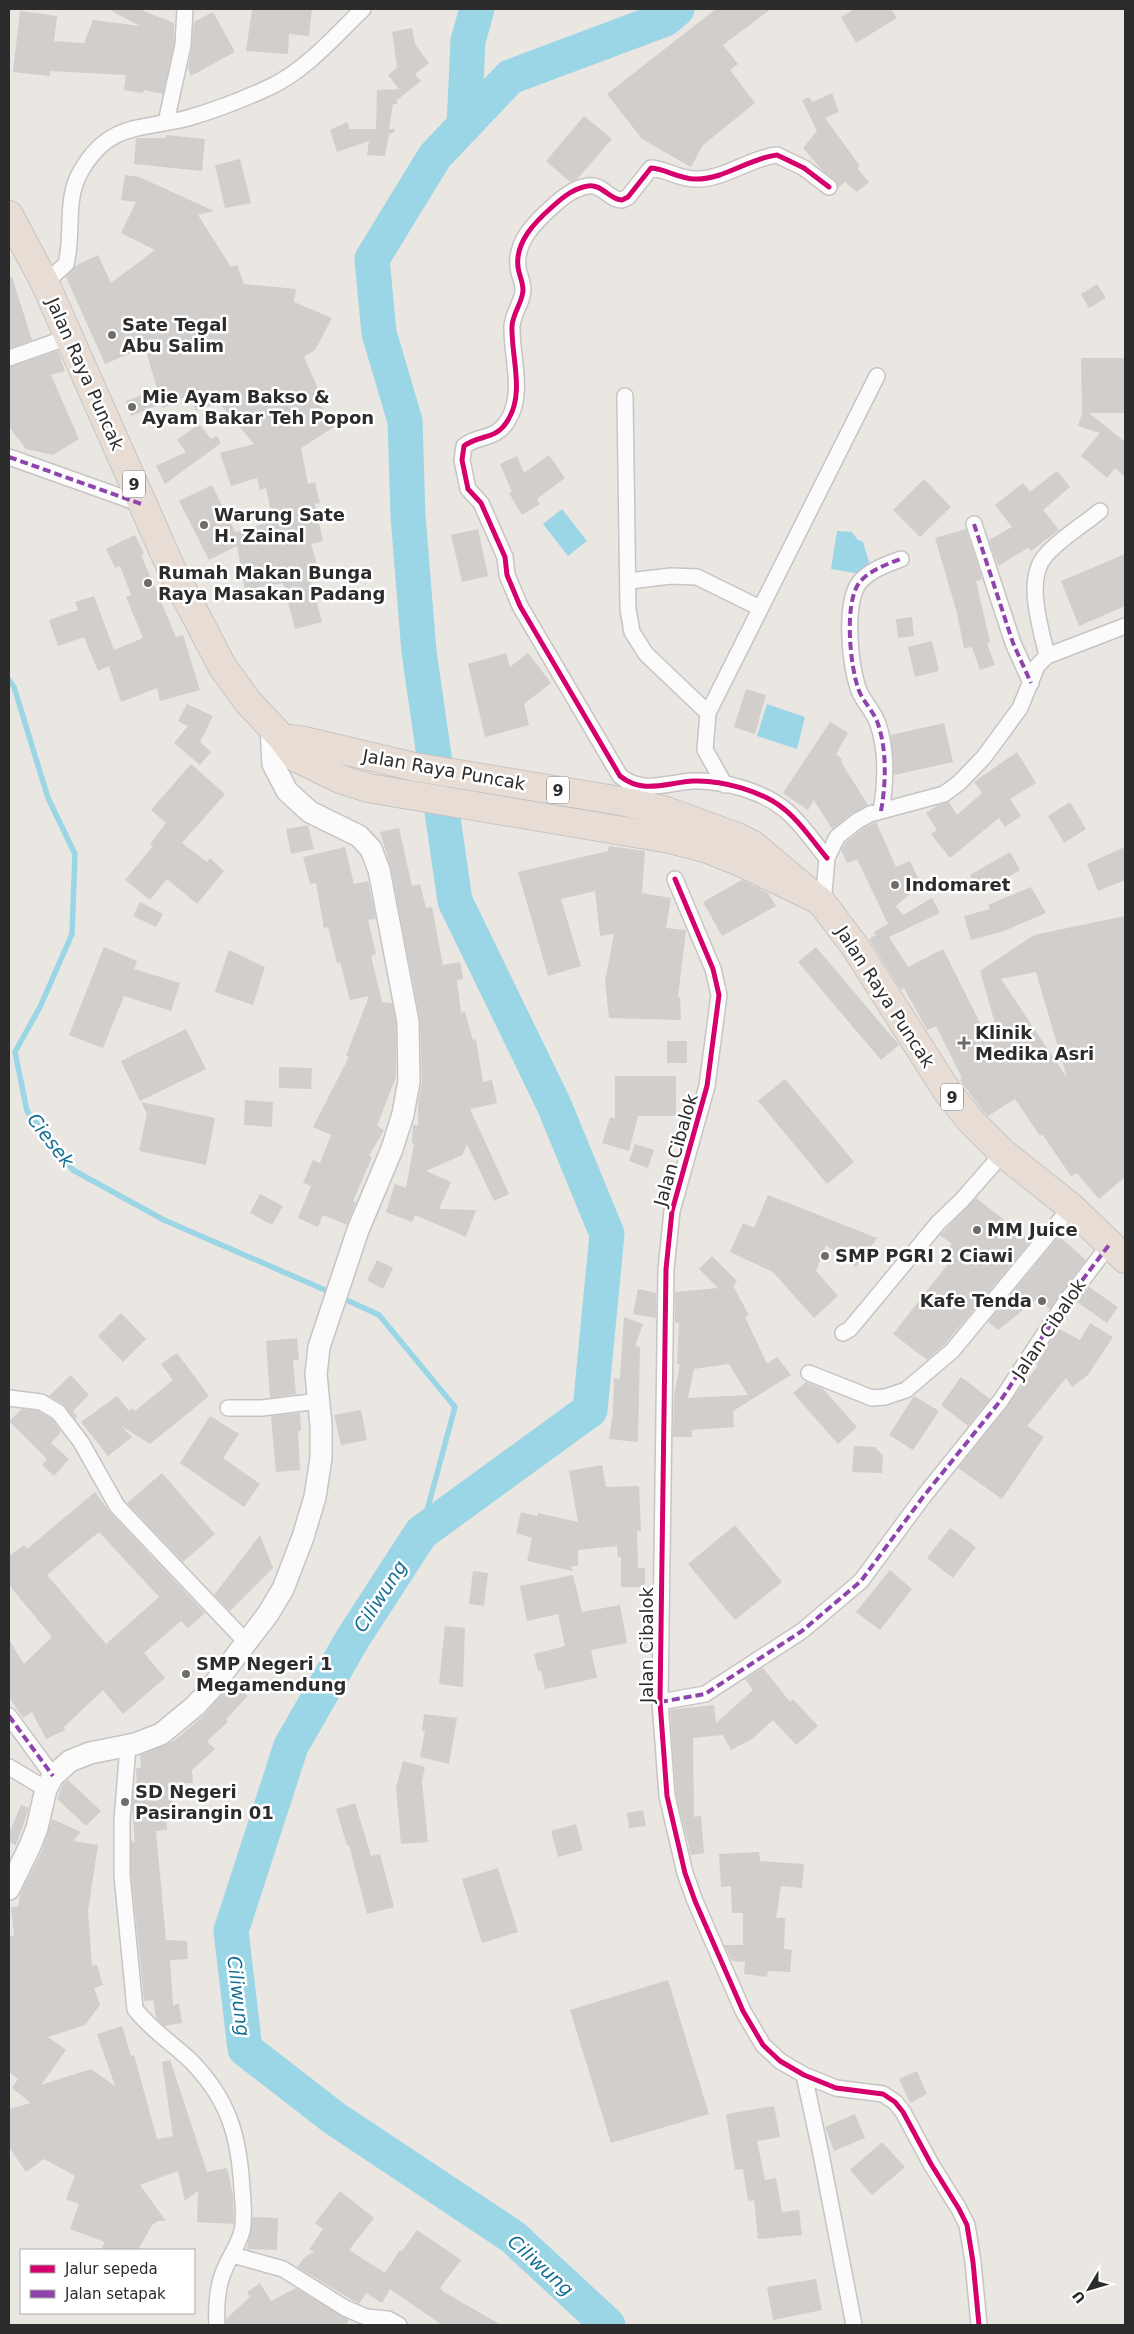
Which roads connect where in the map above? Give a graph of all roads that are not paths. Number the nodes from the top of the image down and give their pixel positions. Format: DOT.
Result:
graph roads {
  1 [pos="185,9"];
  2 [pos="363,9"];
  3 [pos="166,122"];
  4 [pos="829,187"];
  5 [pos="9,215"];
  6 [pos="44,283"];
  7 [pos="69,337"];
  8 [pos="9,358"];
  9 [pos="877,376"];
  10 [pos="625,396"];
  11 [pos="9,457"];
  12 [pos="144,505"];
  13 [pos="1100,511"];
  14 [pos="974,524"];
  15 [pos="901,559"];
  16 [pos="629,581"];
  17 [pos="760,608"];
  18 [pos="1125,626"];
  19 [pos="1047,656"];
  20 [pos="1031,683"];
  21 [pos="708,713"];
  22 [pos="289,741"];
  23 [pos="725,785"];
  24 [pos="881,810"];
  25 [pos="827,858"];
  26 [pos="675,879"];
  27 [pos="821,902"];
  28 [pos="1003,1153"];
  29 [pos="1071,1207"];
  30 [pos="1117,1252"];
  31 [pos="843,1333"];
  32 [pos="808,1373"];
  33 [pos="9,1398"];
  34 [pos="319,1401"];
  35 [pos="228,1408"];
  36 [pos="246,1643"];
  37 [pos="660,1702"];
  38 [pos="9,1716"];
  39 [pos="128,1746"];
  40 [pos="9,1767"];
  41 [pos="50,1782"];
  42 [pos="9,1889"];
  43 [pos="804,2076"];
  44 [pos="233,2255"];
  45 [pos="217,2325"];
  46 [pos="399,2325"];
  47 [pos="854,2325"];
  48 [pos="979,2325"];
  1 -- 3 [label="street"];
  2 -- 3 [label="street"];
  3 -- 6 [label="street"];
  4 -- 23 [label="street"];
  5 -- 6 [label="highway, Jalan Raya Puncak / 9"];
  6 -- 7 [label="highway, Jalan Raya Puncak / 9"];
  7 -- 8 [label="street"];
  7 -- 12 [label="highway, Jalan Raya Puncak / 9"];
  9 -- 17 [label="street"];
  10 -- 16 [label="street"];
  11 -- 12 [label="street"];
  12 -- 22 [label="highway, Jalan Raya Puncak / 9"];
  13 -- 19 [label="street"];
  14 -- 20 [label="street"];
  15 -- 24 [label="street"];
  16 -- 17 [label="street"];
  16 -- 21 [label="street"];
  17 -- 21 [label="street"];
  18 -- 19 [label="street"];
  19 -- 20 [label="street"];
  20 -- 24 [label="street"];
  21 -- 23 [label="street"];
  22 -- 27 [label="highway, Jalan Raya Puncak / 9"];
  22 -- 34 [label="main road"];
  23 -- 25 [label="street"];
  24 -- 25 [label="street"];
  25 -- 27 [label="street"];
  26 -- 37 [label="street, Jalan Cibalok"];
  27 -- 28 [label="highway, Jalan Raya Puncak / 9"];
  28 -- 29 [label="highway, Jalan Raya Puncak / 9"];
  28 -- 31 [label="street"];
  29 -- 30 [label="highway, Jalan Raya Puncak / 9"];
  29 -- 32 [label="street"];
  30 -- 37 [label="street, Jalan Cibalok"];
  33 -- 36 [label="street"];
  34 -- 35 [label="street"];
  34 -- 36 [label="main road"];
  36 -- 39 [label="main road"];
  37 -- 43 [label="street, Jalan Cibalok"];
  38 -- 41 [label="street"];
  39 -- 41 [label="main road"];
  39 -- 44 [label="street"];
  40 -- 41 [label="street"];
  41 -- 42 [label="main road"];
  43 -- 47 [label="street"];
  43 -- 48 [label="street, Jalan Cibalok"];
  44 -- 45 [label="street"];
  44 -- 46 [label="street"];
}
